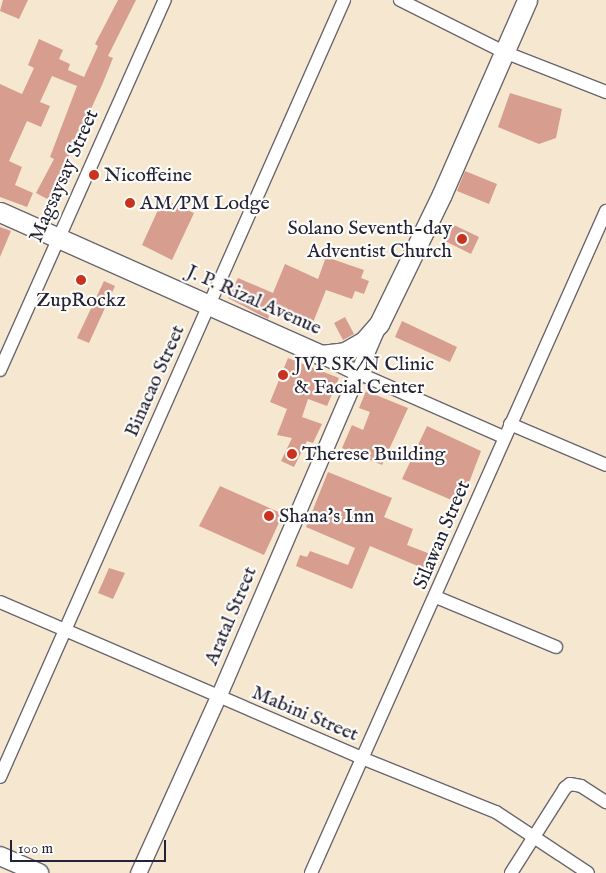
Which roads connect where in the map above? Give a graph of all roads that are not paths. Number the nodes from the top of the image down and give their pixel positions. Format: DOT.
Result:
graph roads {
  1 [pos="165,0"];
  2 [pos="344,0"];
  3 [pos="400,0"];
  4 [pos="526,0"];
  5 [pos="504,52"];
  6 [pos="606,92"];
  7 [pos="606,211"];
  8 [pos="0,212"];
  9 [pos="57,237"];
  10 [pos="209,304"];
  11 [pos="379,324"];
  12 [pos="322,355"];
  13 [pos="0,370"];
  14 [pos="358,372"];
  15 [pos="510,424"];
  16 [pos="504,437"];
  17 [pos="606,465"];
  18 [pos="436,597"];
  19 [pos="0,602"];
  20 [pos="65,631"];
  21 [pos="556,647"];
  22 [pos="218,697"];
  23 [pos="364,759"];
  24 [pos="0,777"];
  25 [pos="606,802"];
  26 [pos="534,838"];
  27 [pos="0,856"];
  28 [pos="39,873"];
  29 [pos="138,873"];
  30 [pos="311,873"];
  31 [pos="511,873"];
  32 [pos="588,873"];
  1 -- 9 [label="street, Magsaysay Street"];
  2 -- 10 [label="street, Binacao Street"];
  3 -- 5 [label="street"];
  4 -- 5 [label="main road, J. P. Rizal Avenue"];
  5 -- 6 [label="street"];
  5 -- 11 [label="main road, J. P. Rizal Avenue"];
  7 -- 15 [label="street, Silawan Street"];
  8 -- 9 [label="main road, J. P. Rizal Avenue"];
  9 -- 10 [label="main road, J. P. Rizal Avenue"];
  9 -- 13 [label="street, Magsaysay Street"];
  10 -- 12 [label="main road, J. P. Rizal Avenue"];
  10 -- 20 [label="street, Binacao Street"];
  11 -- 12 [label="main road, J. P. Rizal Avenue"];
  11 -- 14 [label="street, Aratal Street"];
  12 -- 14 [label="street"];
  14 -- 16 [label="street"];
  14 -- 22 [label="street, Aratal Street"];
  15 -- 16 [label="street, Silawan Street"];
  15 -- 17 [label="street"];
  16 -- 18 [label="street, Silawan Street"];
  18 -- 21 [label="street"];
  18 -- 23 [label="street, Silawan Street"];
  19 -- 20 [label="street, Mabini Street"];
  20 -- 22 [label="street, Mabini Street"];
  20 -- 24 [label="street, Binacao Street"];
  22 -- 23 [label="street, Mabini Street"];
  22 -- 29 [label="street, Aratal Street"];
  23 -- 26 [label="street, Mabini Street"];
  23 -- 30 [label="street, Silawan Street"];
  25 -- 26 [label="street"];
  26 -- 31 [label="street"];
  26 -- 32 [label="street, Mabini Street"];
  27 -- 28 [label="main road"];
}
